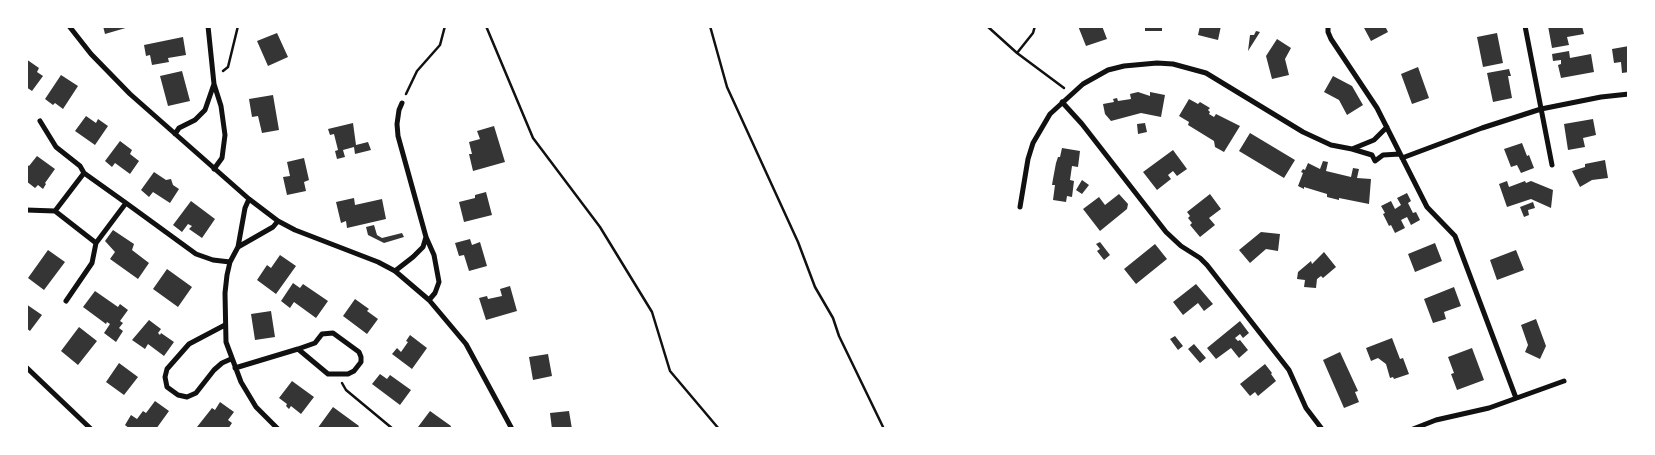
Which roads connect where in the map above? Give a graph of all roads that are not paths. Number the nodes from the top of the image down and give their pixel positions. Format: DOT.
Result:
graph roads {
  1 [pos="69,26"];
  2 [pos="208,26"];
  3 [pos="1328,26"];
  4 [pos="1525,26"];
  5 [pos="214,81"];
  6 [pos="1629,94"];
  7 [pos="1062,102"];
  8 [pos="402,103"];
  9 [pos="1541,109"];
  10 [pos="40,121"];
  11 [pos="1387,127"];
  12 [pos="175,134"];
  13 [pos="1352,150"];
  14 [pos="1401,156"];
  15 [pos="1552,165"];
  16 [pos="214,169"];
  17 [pos="84,172"];
  18 [pos="248,199"];
  19 [pos="126,203"];
  20 [pos="1020,207"];
  21 [pos="26,210"];
  22 [pos="55,212"];
  23 [pos="278,221"];
  24 [pos="426,237"];
  25 [pos="96,243"];
  26 [pos="238,247"];
  27 [pos="230,262"];
  28 [pos="395,271"];
  29 [pos="429,300"];
  30 [pos="66,301"];
  31 [pos="225,326"];
  32 [pos="298,350"];
  33 [pos="231,359"];
  34 [pos="26,367"];
  35 [pos="235,368"];
  36 [pos="1564,380"];
  37 [pos="1516,398"];
  38 [pos="91,429"];
  39 [pos="278,429"];
  40 [pos="512,429"];
  41 [pos="1322,429"];
  42 [pos="1413,429"];
  1 -- 12 [label="street"];
  2 -- 5 [label="street"];
  3 -- 11 [label="street"];
  4 -- 9 [label="street"];
  5 -- 12 [label="street"];
  5 -- 16 [label="street"];
  6 -- 9 [label="street"];
  7 -- 13 [label="street"];
  7 -- 20 [label="street"];
  7 -- 41 [label="street"];
  8 -- 24 [label="street"];
  9 -- 14 [label="street"];
  9 -- 15 [label="street"];
  10 -- 17 [label="street"];
  11 -- 13 [label="street"];
  11 -- 14 [label="street"];
  12 -- 16 [label="street"];
  13 -- 14 [label="street"];
  14 -- 37 [label="street"];
  16 -- 18 [label="street"];
  17 -- 19 [label="street"];
  17 -- 22 [label="street"];
  18 -- 23 [label="street"];
  18 -- 26 [label="street"];
  19 -- 25 [label="street"];
  19 -- 27 [label="street"];
  21 -- 22 [label="street"];
  22 -- 25 [label="street"];
  23 -- 26 [label="street"];
  23 -- 28 [label="street"];
  24 -- 28 [label="street"];
  24 -- 29 [label="street"];
  25 -- 30 [label="street"];
  26 -- 27 [label="street"];
  27 -- 31 [label="street"];
  28 -- 29 [label="street"];
  29 -- 40 [label="street"];
  31 -- 33 [label="street"];
  31 -- 33 [label="street"];
  32 -- 32 [label="street"];
  32 -- 35 [label="street"];
  33 -- 35 [label="street"];
  34 -- 38 [label="street"];
  35 -- 39 [label="street"];
  36 -- 37 [label="street"];
  37 -- 42 [label="street"];
}
